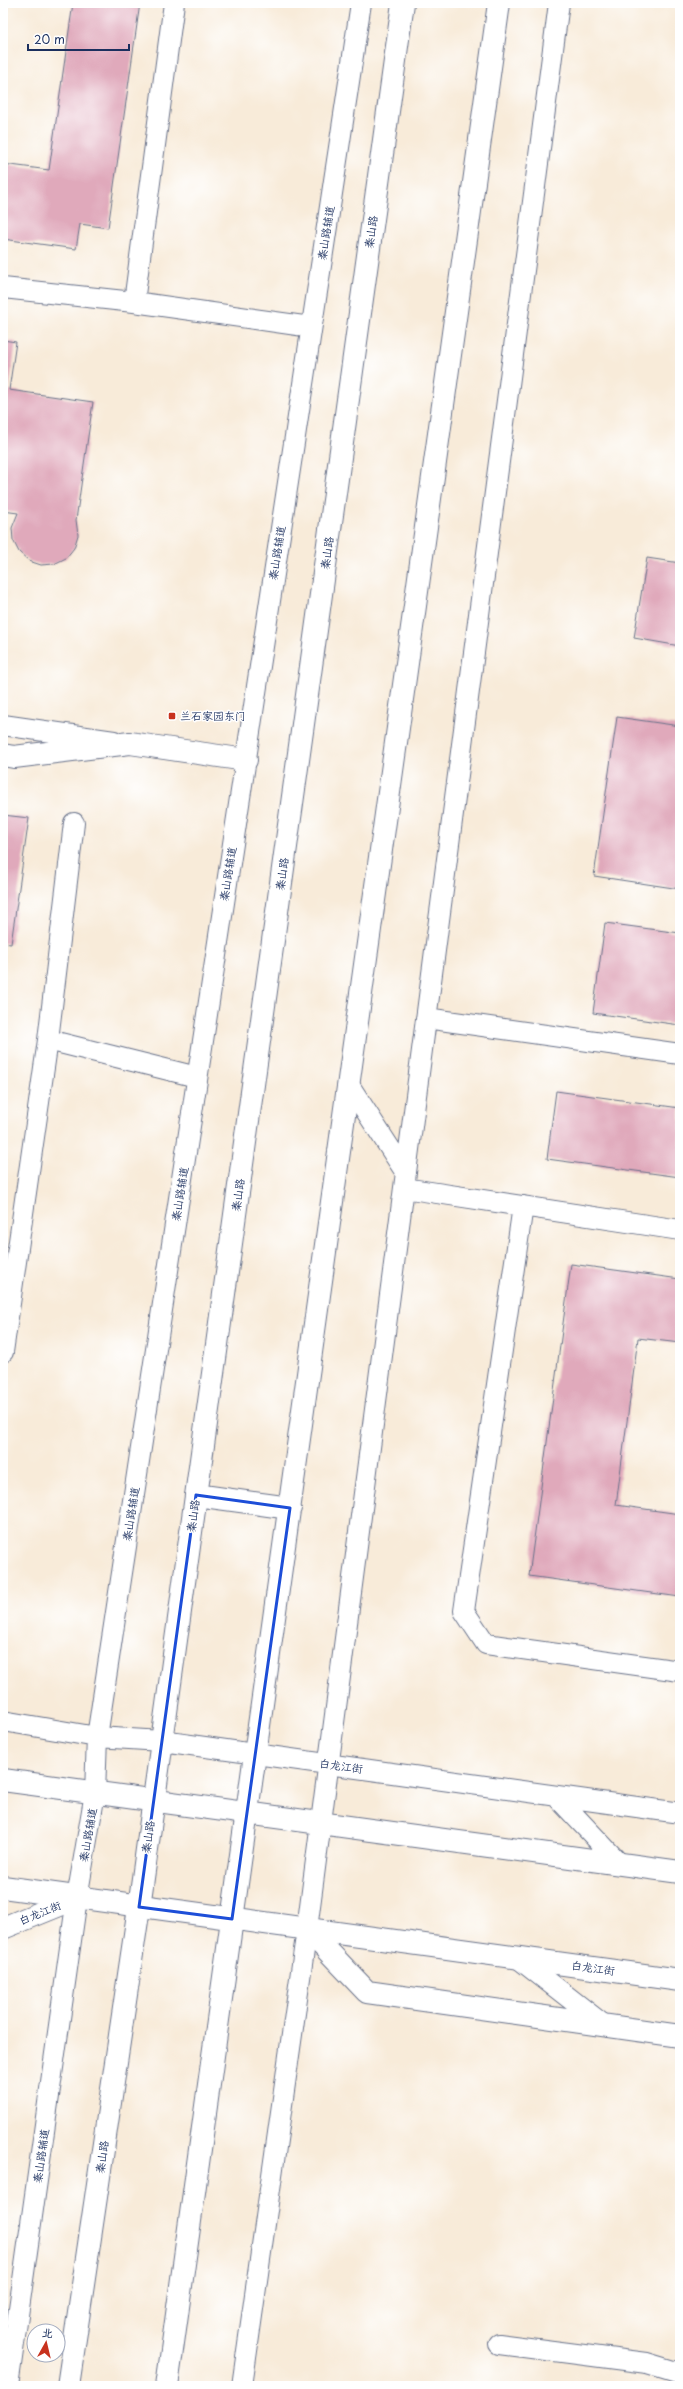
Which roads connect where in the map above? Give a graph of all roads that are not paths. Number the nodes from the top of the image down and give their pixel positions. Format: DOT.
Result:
graph roads {
  1 [pos="174,3"];
  2 [pos="361,3"];
  3 [pos="403,3"];
  4 [pos="499,3"];
  5 [pos="559,3"];
  6 [pos="3,288"];
  7 [pos="134,302"];
  8 [pos="312,327"];
  9 [pos="3,725"];
  10 [pos="130,743"];
  11 [pos="3,755"];
  12 [pos="246,760"];
  13 [pos="74,823"];
  14 [pos="426,1018"];
  15 [pos="48,1040"];
  16 [pos="680,1054"];
  17 [pos="197,1077"];
  18 [pos="348,1085"];
  19 [pos="405,1181"];
  20 [pos="523,1206"];
  21 [pos="680,1230"];
  22 [pos="3,1352"];
  23 [pos="196,1495"];
  24 [pos="290,1508"];
  25 [pos="680,1671"];
  26 [pos="3,1721"];
  27 [pos="97,1737"];
  28 [pos="162,1741"];
  29 [pos="255,1754"];
  30 [pos="328,1765"];
  31 [pos="3,1780"];
  32 [pos="95,1793"];
  33 [pos="556,1796"];
  34 [pos="153,1801"];
  35 [pos="680,1813"];
  36 [pos="247,1814"];
  37 [pos="320,1824"];
  38 [pos="620,1864"];
  39 [pos="680,1872"];
  40 [pos="3,1887"];
  41 [pos="77,1898"];
  42 [pos="139,1907"];
  43 [pos="232,1919"];
  44 [pos="3,1928"];
  45 [pos="307,1929"];
  46 [pos="518,1958"];
  47 [pos="680,1980"];
  48 [pos="605,2026"];
  49 [pos="680,2036"];
  50 [pos="499,2344"];
  51 [pos="680,2373"];
  52 [pos="8,2386"];
  53 [pos="68,2386"];
  54 [pos="167,2386"];
  55 [pos="242,2386"];
  1 -- 7 [label="lane"];
  2 -- 8 [label="lane, 秦山路辅道"];
  3 -- 23 [label="street, 秦山路"];
  4 -- 18 [label="street"];
  5 -- 14 [label="lane"];
  6 -- 7 [label="lane"];
  7 -- 8 [label="lane"];
  8 -- 12 [label="lane, 秦山路辅道"];
  9 -- 10 [label="lane"];
  10 -- 11 [label="street"];
  10 -- 12 [label="street"];
  12 -- 17 [label="lane, 秦山路辅道"];
  13 -- 15 [label="lane"];
  14 -- 16 [label="lane"];
  14 -- 19 [label="lane"];
  15 -- 17 [label="lane"];
  15 -- 22 [label="lane"];
  17 -- 27 [label="lane, 秦山路辅道"];
  18 -- 19 [label="lane"];
  18 -- 24 [label="street"];
  19 -- 20 [label="lane"];
  19 -- 30 [label="lane"];
  20 -- 21 [label="lane"];
  20 -- 25 [label="lane"];
  23 -- 24 [label="street"];
  23 -- 28 [label="street, 秦山路"];
  24 -- 29 [label="street"];
  26 -- 27 [label="lane, 白龙江街"];
  27 -- 28 [label="lane, 白龙江街"];
  27 -- 32 [label="lane, 秦山路辅道"];
  28 -- 29 [label="lane, 白龙江街"];
  28 -- 34 [label="street, 秦山路"];
  29 -- 30 [label="lane, 白龙江街"];
  29 -- 36 [label="street"];
  30 -- 33 [label="lane, 白龙江街"];
  30 -- 37 [label="lane"];
  31 -- 32 [label="street"];
  32 -- 34 [label="street"];
  32 -- 41 [label="lane, 秦山路辅道"];
  33 -- 35 [label="lane, 白龙江街"];
  33 -- 38 [label="lane"];
  34 -- 36 [label="street"];
  34 -- 42 [label="street, 秦山路"];
  36 -- 37 [label="street"];
  36 -- 43 [label="street"];
  37 -- 38 [label="street"];
  37 -- 45 [label="lane"];
  38 -- 39 [label="street"];
  40 -- 41 [label="street, 白龙江街"];
  41 -- 42 [label="street, 白龙江街"];
  41 -- 44 [label="street, 白龙江街"];
  41 -- 52 [label="lane, 秦山路辅道"];
  42 -- 43 [label="street, 白龙江街"];
  42 -- 53 [label="street, 秦山路"];
  43 -- 45 [label="street, 白龙江街"];
  43 -- 54 [label="street"];
  45 -- 46 [label="street, 白龙江街"];
  45 -- 48 [label="street"];
  45 -- 55 [label="lane"];
  46 -- 47 [label="street, 白龙江街"];
  46 -- 48 [label="lane"];
  48 -- 49 [label="street"];
  50 -- 51 [label="lane"];
}
